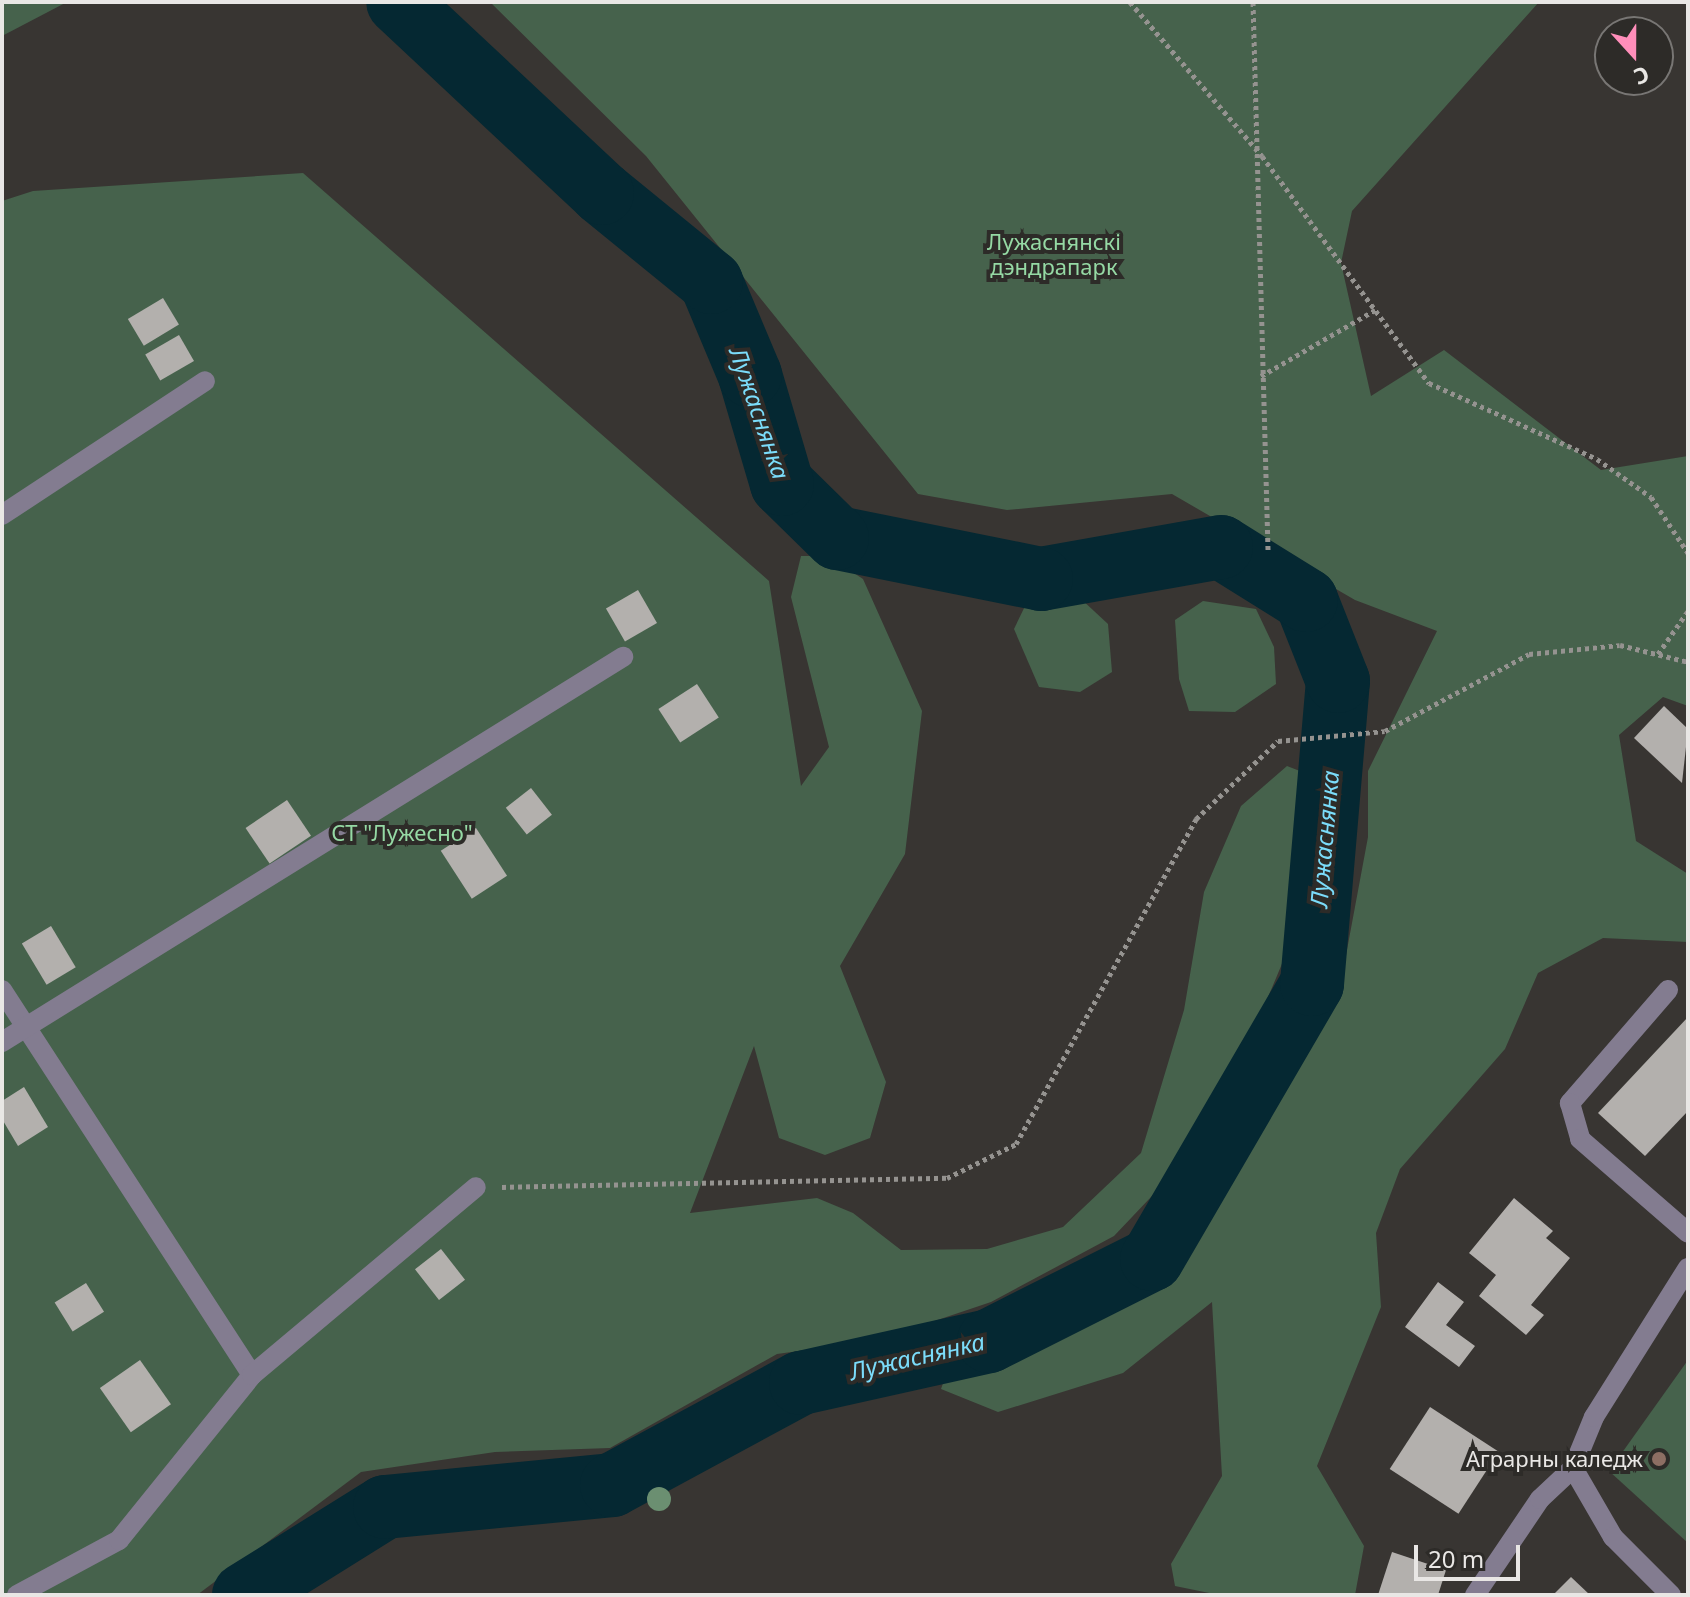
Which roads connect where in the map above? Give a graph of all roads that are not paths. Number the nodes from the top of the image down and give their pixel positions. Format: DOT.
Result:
graph roads {
  1 [pos="205,381"];
  2 [pos="2,515"];
  3 [pos="623,657"];
  4 [pos="2,990"];
  5 [pos="1668,990"];
  6 [pos="27,1028"];
  7 [pos="2,1042"];
  8 [pos="476,1187"];
  9 [pos="1688,1233"];
  10 [pos="1688,1268"];
  11 [pos="252,1375"];
  12 [pos="1573,1468"];
  13 [pos="17,1595"];
  14 [pos="1475,1595"];
  15 [pos="1671,1595"];
  1 -- 2 [label="street"];
  3 -- 6 [label="street"];
  4 -- 6 [label="street"];
  5 -- 9 [label="street"];
  6 -- 7 [label="street"];
  6 -- 11 [label="street"];
  8 -- 11 [label="street"];
  10 -- 12 [label="street"];
  11 -- 13 [label="street"];
  12 -- 14 [label="street"];
  12 -- 15 [label="street"];
}
